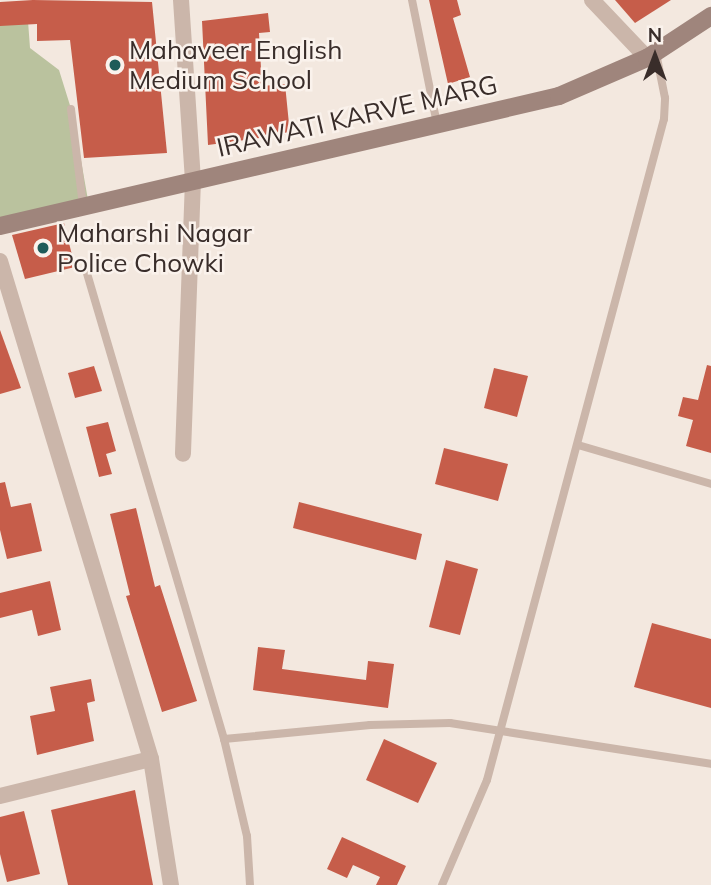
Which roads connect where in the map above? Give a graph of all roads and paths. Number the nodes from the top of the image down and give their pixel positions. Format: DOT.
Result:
graph roads {
  1 [pos="181,0"];
  2 [pos="412,0"];
  3 [pos="592,0"];
  4 [pos="711,16"];
  5 [pos="651,55"];
  6 [pos="71,108"];
  7 [pos="437,124"];
  8 [pos="193,180"];
  9 [pos="83,206"];
  10 [pos="0,226"];
  11 [pos="0,261"];
  12 [pos="86,270"];
  13 [pos="578,445"];
  14 [pos="183,454"];
  15 [pos="711,484"];
  16 [pos="499,730"];
  17 [pos="224,739"];
  18 [pos="151,759"];
  19 [pos="711,764"];
  20 [pos="0,796"];
  21 [pos="171,885"];
  22 [pos="250,885"];
  23 [pos="442,885"];
  1 -- 8 [label="street"];
  2 -- 7 [label="lane"];
  3 -- 5 [label="street"];
  4 -- 5 [label="main road, IRAWATI KARVE MARG"];
  5 -- 7 [label="main road, IRAWATI KARVE MARG"];
  5 -- 13 [label="lane"];
  6 -- 9 [label="lane"];
  7 -- 8 [label="main road, IRAWATI KARVE MARG"];
  8 -- 9 [label="main road, IRAWATI KARVE MARG"];
  8 -- 14 [label="street"];
  9 -- 10 [label="main road, IRAWATI KARVE MARG"];
  11 -- 18 [label="street"];
  12 -- 17 [label="lane"];
  13 -- 15 [label="lane"];
  13 -- 16 [label="lane"];
  16 -- 17 [label="lane"];
  16 -- 19 [label="lane"];
  16 -- 23 [label="lane"];
  17 -- 22 [label="lane"];
  18 -- 20 [label="street"];
  18 -- 21 [label="street"];
}
